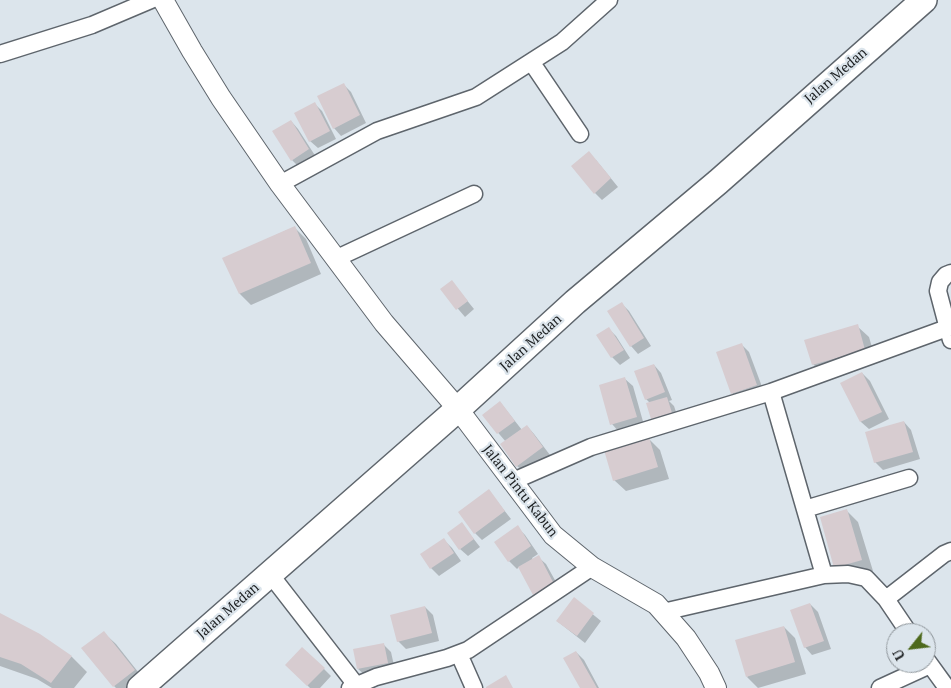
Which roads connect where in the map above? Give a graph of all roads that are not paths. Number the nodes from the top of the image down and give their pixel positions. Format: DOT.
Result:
graph roads {
  1 [pos="151,0"];
  2 [pos="163,0"];
  3 [pos="609,0"];
  4 [pos="924,0"];
  5 [pos="0,54"];
  6 [pos="532,63"];
  7 [pos="580,134"];
  8 [pos="280,184"];
  9 [pos="474,194"];
  10 [pos="335,259"];
  11 [pos="951,273"];
  12 [pos="949,334"];
  13 [pos="771,392"];
  14 [pos="458,409"];
  15 [pos="909,478"];
  16 [pos="512,482"];
  17 [pos="804,510"];
  18 [pos="951,551"];
  19 [pos="592,567"];
  20 [pos="270,574"];
  21 [pos="824,575"];
  22 [pos="886,599"];
  23 [pos="663,612"];
  24 [pos="902,623"];
  25 [pos="459,654"];
  26 [pos="908,673"];
  27 [pos="936,673"];
  28 [pos="353,686"];
  29 [pos="140,688"];
  30 [pos="474,688"];
  31 [pos="716,688"];
  32 [pos="880,688"];
  33 [pos="947,688"];
  1 -- 5 [label="street"];
  2 -- 8 [label="street, Jalan Pintu Kabun"];
  3 -- 6 [label="street"];
  4 -- 14 [label="main road, Jalan Medan"];
  6 -- 7 [label="street"];
  6 -- 8 [label="street"];
  8 -- 10 [label="street, Jalan Pintu Kabun"];
  9 -- 10 [label="street"];
  10 -- 14 [label="street, Jalan Pintu Kabun"];
  11 -- 12 [label="street"];
  12 -- 13 [label="street"];
  13 -- 16 [label="street"];
  13 -- 17 [label="street"];
  14 -- 16 [label="street, Jalan Pintu Kabun"];
  14 -- 20 [label="main road, Jalan Medan"];
  15 -- 17 [label="street"];
  16 -- 19 [label="street, Jalan Pintu Kabun"];
  17 -- 21 [label="street"];
  18 -- 22 [label="street"];
  19 -- 23 [label="street, Jalan Pintu Kabun"];
  19 -- 25 [label="street"];
  20 -- 28 [label="street"];
  20 -- 29 [label="main road, Jalan Medan"];
  21 -- 22 [label="street"];
  21 -- 23 [label="street"];
  22 -- 24 [label="street"];
  23 -- 31 [label="street, Jalan Pintu Kabun"];
  25 -- 28 [label="street"];
  25 -- 30 [label="street"];
  26 -- 32 [label="street"];
  27 -- 33 [label="street"];
}
